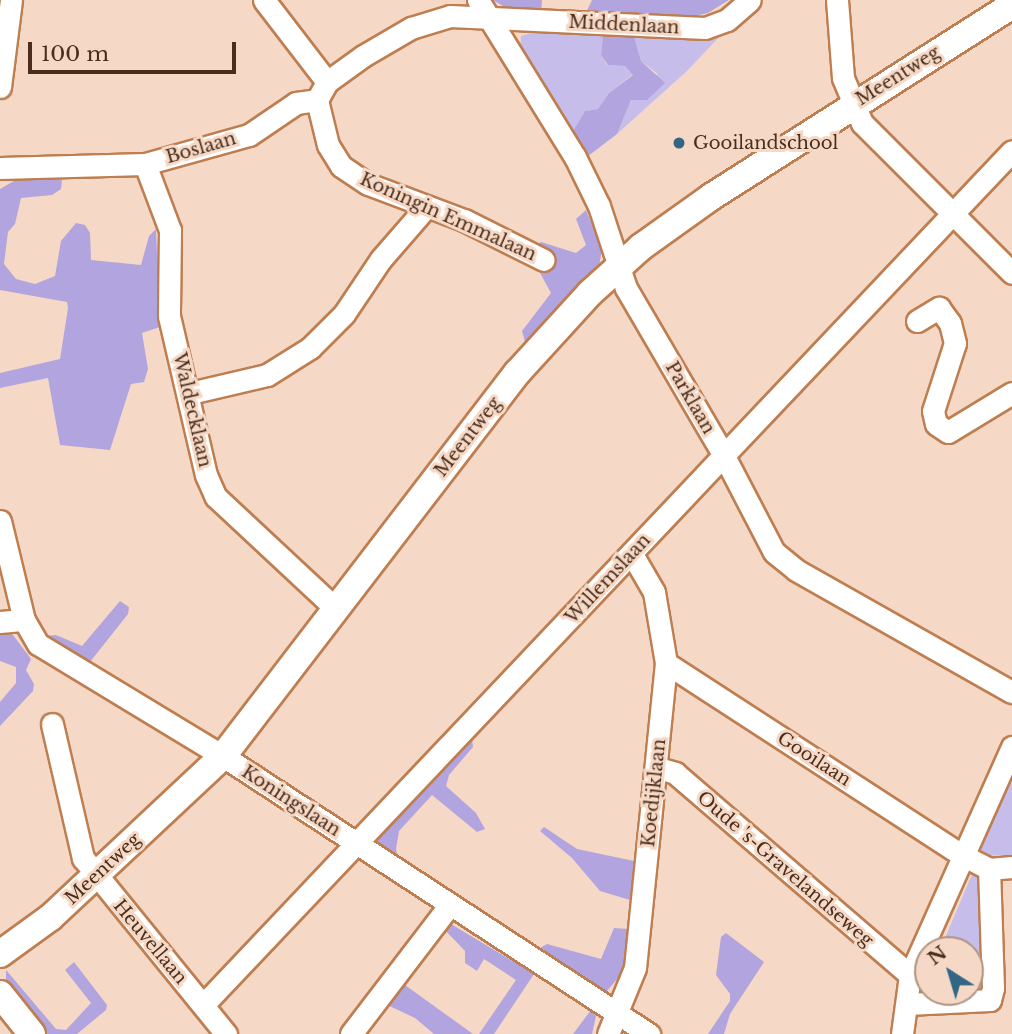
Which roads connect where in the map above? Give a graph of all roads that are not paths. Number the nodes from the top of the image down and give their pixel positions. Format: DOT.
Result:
graph roads {
  1 [pos="11,0"];
  2 [pos="264,0"];
  3 [pos="750,0"];
  4 [pos="837,0"];
  5 [pos="1012,5"];
  6 [pos="484,9"];
  7 [pos="0,87"];
  8 [pos="322,91"];
  9 [pos="852,105"];
  10 [pos="1012,151"];
  11 [pos="145,164"];
  12 [pos="0,168"];
  13 [pos="427,206"];
  14 [pos="953,216"];
  15 [pos="544,260"];
  16 [pos="620,267"];
  17 [pos="1012,273"];
  18 [pos="917,321"];
  19 [pos="190,393"];
  20 [pos="1012,393"];
  21 [pos="723,454"];
  22 [pos="0,521"];
  23 [pos="632,554"];
  24 [pos="335,608"];
  25 [pos="24,620"];
  26 [pos="0,622"];
  27 [pos="666,663"];
  28 [pos="1012,692"];
  29 [pos="52,724"];
  30 [pos="1012,747"];
  31 [pos="223,756"];
  32 [pos="658,768"];
  33 [pos="358,845"];
  34 [pos="962,856"];
  35 [pos="1012,867"];
  36 [pos="989,869"];
  37 [pos="95,877"];
  38 [pos="448,906"];
  39 [pos="0,954"];
  40 [pos="910,975"];
  41 [pos="0,994"];
  42 [pos="907,1004"];
  43 [pos="203,1005"];
  44 [pos="617,1014"];
  45 [pos="32,1034"];
  46 [pos="226,1034"];
  47 [pos="351,1034"];
  48 [pos="608,1034"];
  49 [pos="649,1034"];
  50 [pos="902,1034"];
  1 -- 7 [label="street"];
  2 -- 8 [label="street, Koningin Emmalaan"];
  3 -- 6 [label="street, Middenlaan"];
  4 -- 9 [label="street"];
  5 -- 9 [label="main road, Meentweg"];
  6 -- 8 [label="street, Boslaan"];
  6 -- 16 [label="street, Parklaan"];
  8 -- 11 [label="street, Boslaan"];
  8 -- 13 [label="street, Koningin Emmalaan"];
  9 -- 14 [label="street"];
  9 -- 16 [label="main road, Meentweg"];
  10 -- 14 [label="street, Willemslaan"];
  11 -- 12 [label="street, Boslaan"];
  11 -- 19 [label="street, Waldecklaan"];
  13 -- 15 [label="street, Koningin Emmalaan"];
  13 -- 19 [label="street"];
  14 -- 17 [label="street"];
  14 -- 21 [label="street, Willemslaan"];
  16 -- 21 [label="street, Parklaan"];
  16 -- 24 [label="main road, Meentweg"];
  18 -- 20 [label="street"];
  19 -- 24 [label="street, Waldecklaan"];
  21 -- 23 [label="street, Willemslaan"];
  21 -- 28 [label="street, Parklaan"];
  22 -- 25 [label="street, Koningslaan"];
  23 -- 27 [label="street, Koedijklaan"];
  23 -- 33 [label="street, Willemslaan"];
  24 -- 31 [label="main road, Meentweg"];
  25 -- 26 [label="street"];
  25 -- 31 [label="street, Koningslaan"];
  27 -- 32 [label="street, Koedijklaan"];
  27 -- 34 [label="street, Gooilaan"];
  29 -- 37 [label="street, Heuvellaan"];
  30 -- 34 [label="street"];
  31 -- 33 [label="street, Koningslaan"];
  31 -- 37 [label="main road, Meentweg"];
  32 -- 40 [label="street, Oude 's-Gravelandseweg"];
  32 -- 44 [label="street, Koedijklaan"];
  33 -- 38 [label="street, Koningslaan"];
  33 -- 43 [label="street, Willemslaan"];
  34 -- 36 [label="street, Gooilaan"];
  34 -- 40 [label="street"];
  35 -- 36 [label="street"];
  36 -- 42 [label="street"];
  37 -- 39 [label="main road, Meentweg"];
  37 -- 43 [label="street, Heuvellaan"];
  38 -- 44 [label="street, Koningslaan"];
  38 -- 47 [label="street"];
  40 -- 42 [label="street"];
  41 -- 45 [label="main road"];
  42 -- 50 [label="street"];
  43 -- 46 [label="street, Heuvellaan"];
  44 -- 48 [label="street, Koedijklaan"];
  44 -- 49 [label="street, Koningslaan"];
}
